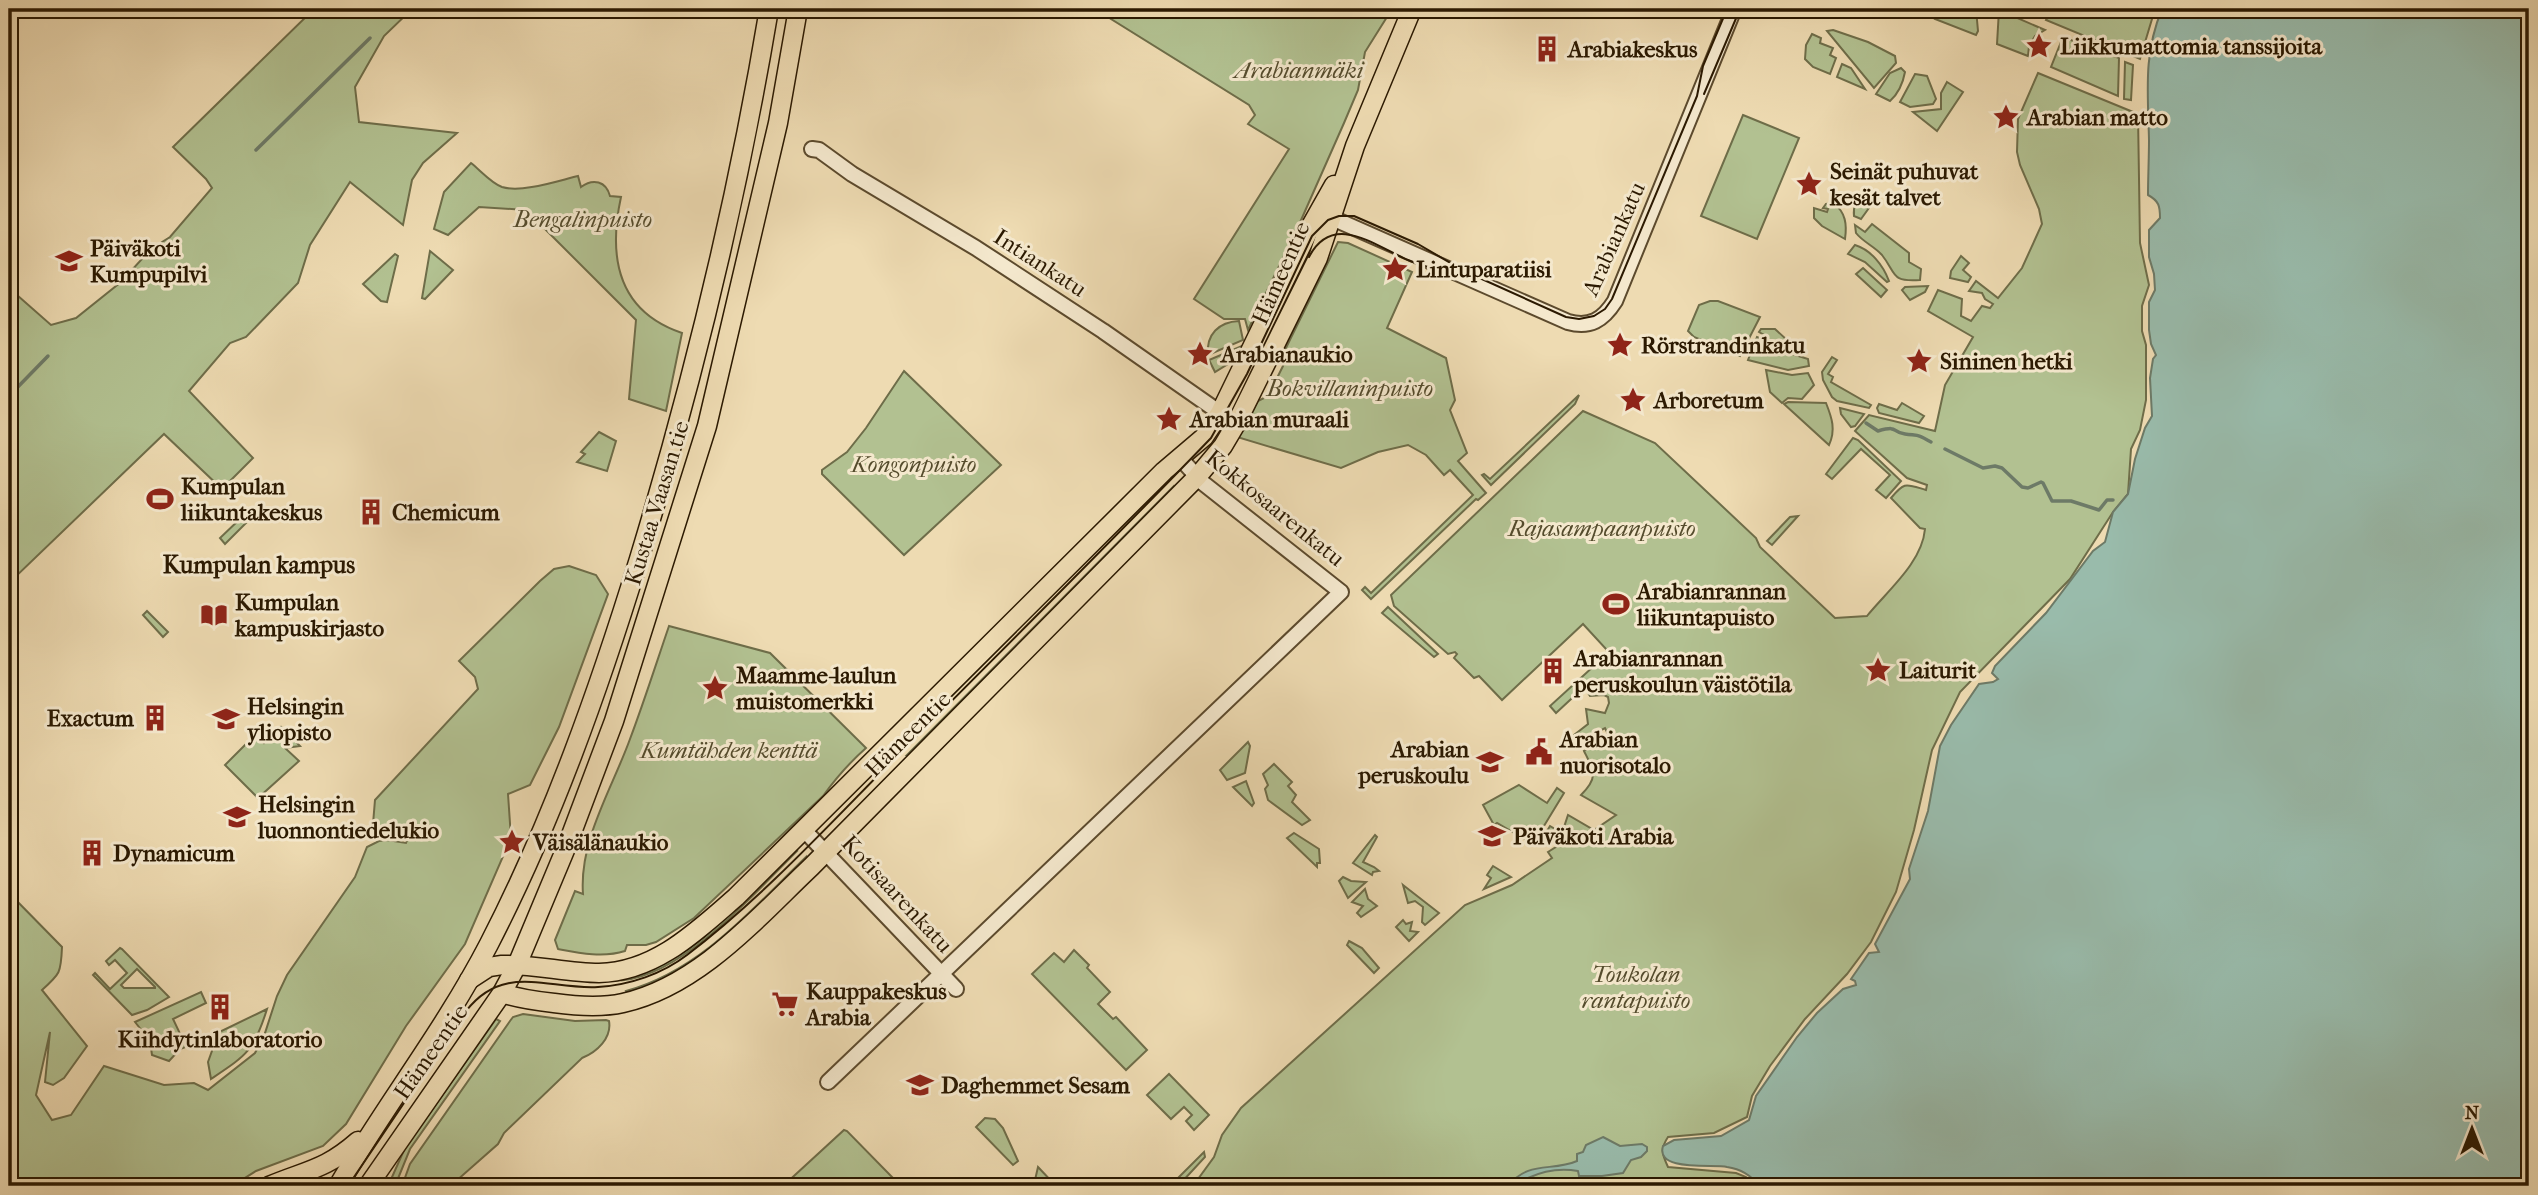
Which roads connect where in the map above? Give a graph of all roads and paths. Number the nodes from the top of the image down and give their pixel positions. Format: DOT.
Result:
graph roads {
  1 [pos="769,9"];
  2 [pos="798,9"];
  3 [pos="1412,9"];
  4 [pos="1734,9"];
  5 [pos="812,149"];
  6 [pos="1325,215"];
  7 [pos="1220,413"];
  8 [pos="1237,424"];
  9 [pos="1181,458"];
  10 [pos="1197,477"];
  11 [pos="804,830"];
  12 [pos="826,852"];
  13 [pos="491,941"];
  14 [pos="517,965"];
  15 [pos="489,967"];
  16 [pos="942,975"];
  17 [pos="469,980"];
  18 [pos="957,989"];
  19 [pos="502,993"];
  20 [pos="828,1082"];
  21 [pos="371,1129"];
  22 [pos="389,1156"];
  23 [pos="269,1186"];
  24 [pos="338,1186"];
  25 [pos="368,1186"];
  26 [pos="379,1186"];
  1 -- 13 [label="main road, Kustaa Vaasan tie"];
  2 -- 14 [label="main road, Kustaa Vaasan tie"];
  3 -- 6 [label="main road, Hämeentie"];
  4 -- 6 [label="street, Arabiankatu"];
  5 -- 7 [label="street, Intiankatu"];
  6 -- 7 [label="main road, Hämeentie"];
  6 -- 8 [label="main road, Hämeentie"];
  7 -- 8 [label="street, Intiankatu"];
  7 -- 9 [label="main road, Hämeentie"];
  8 -- 10 [label="main road, Hämeentie"];
  9 -- 10 [label="street, Kokkosaarenkatu"];
  9 -- 11 [label="main road, Hämeentie"];
  10 -- 12 [label="main road, Hämeentie"];
  10 -- 16 [label="street, Kokkosaarenkatu"];
  11 -- 12 [label="street, Kotisaarenkatu"];
  11 -- 14 [label="main road, Hämeentie"];
  12 -- 16 [label="street, Kotisaarenkatu"];
  12 -- 19 [label="main road, Hämeentie"];
  13 -- 15 [label="main road"];
  13 -- 17 [label="main road, Hämeentie"];
  14 -- 15 [label="main road, Hämeentie"];
  14 -- 19 [label="main road, Kustaa Vaasan tie"];
  15 -- 17 [label="main road"];
  15 -- 19 [label="main road"];
  16 -- 18 [label="street, Kotisaarenkatu"];
  16 -- 20 [label="street"];
  17 -- 21 [label="main road, Hämeentie"];
  19 -- 22 [label="main road, Hämeentie"];
  21 -- 23 [label="main road"];
  21 -- 24 [label="main road, Hämeentie"];
  22 -- 25 [label="main road, Hämeentie"];
  22 -- 26 [label="main road"];
}
